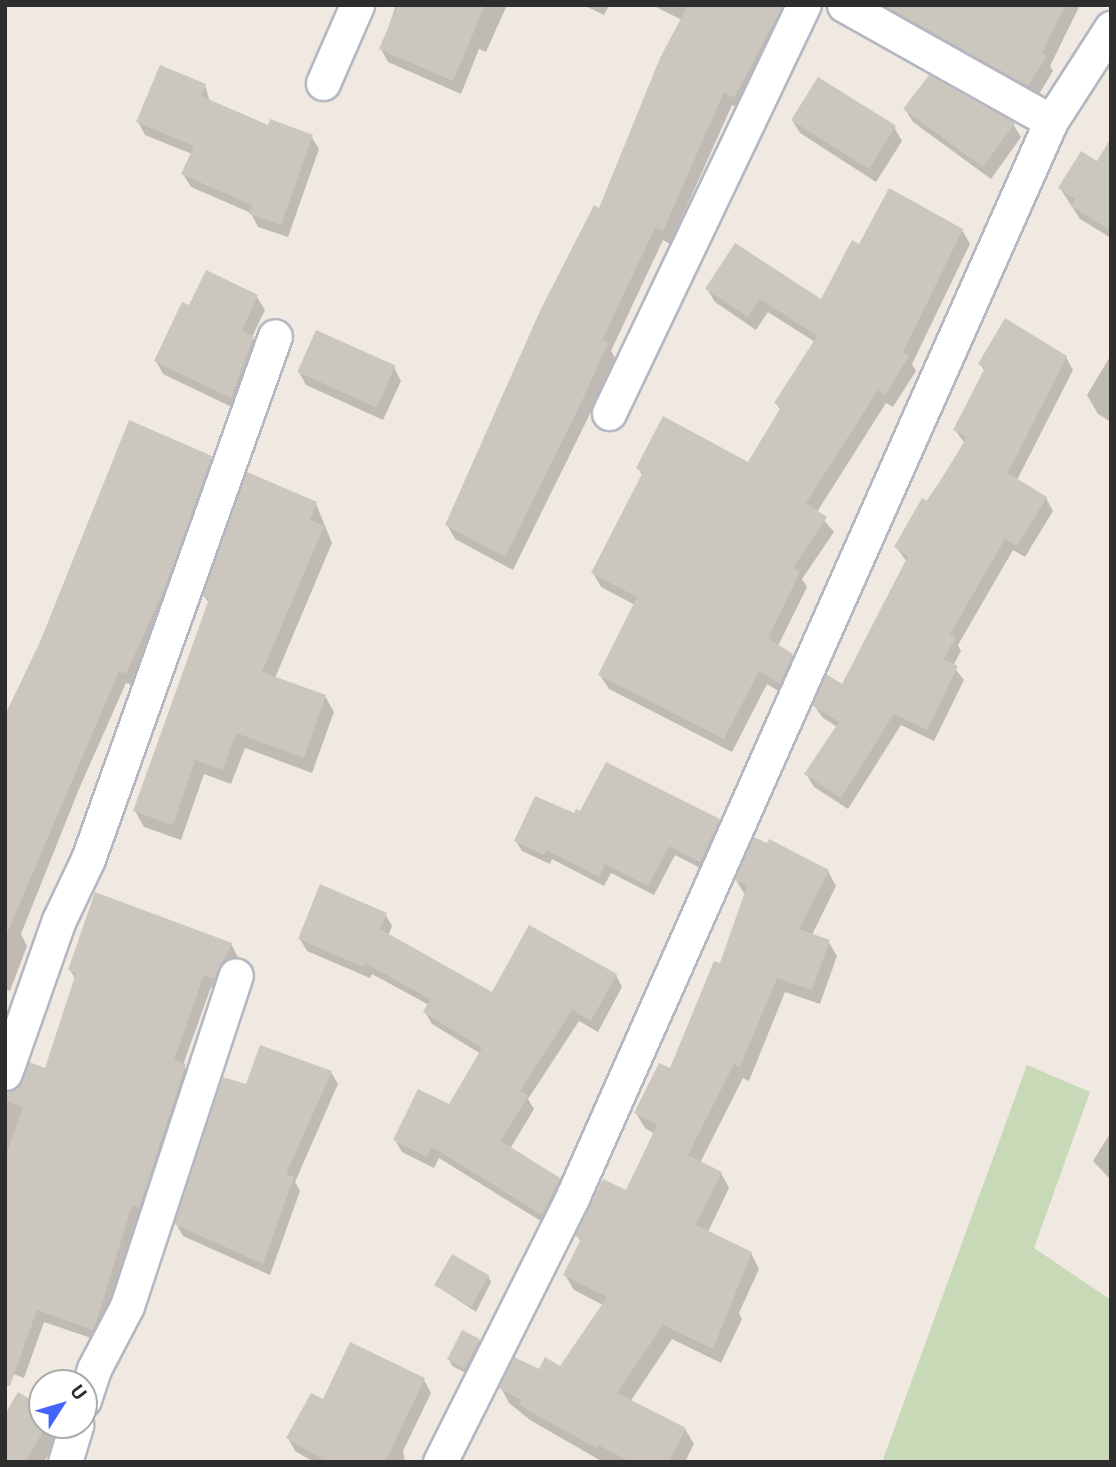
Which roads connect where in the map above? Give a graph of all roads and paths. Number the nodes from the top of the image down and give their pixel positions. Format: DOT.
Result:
graph roads {
  1 [pos="357,5"];
  2 [pos="804,5"];
  3 [pos="844,5"];
  4 [pos="1111,28"];
  5 [pos="323,83"];
  6 [pos="1051,121"];
  7 [pos="275,336"];
  8 [pos="609,413"];
  9 [pos="236,975"];
  10 [pos="5,1073"];
  11 [pos="94,1369"];
  12 [pos="72,1439"];
  13 [pos="65,1462"];
  14 [pos="440,1462"];
  1 -- 5 [label="street"];
  2 -- 8 [label="street"];
  3 -- 6 [label="street"];
  4 -- 6 [label="street"];
  6 -- 14 [label="street"];
  7 -- 10 [label="street"];
  9 -- 11 [label="street"];
  12 -- 13 [label="street"];
}
